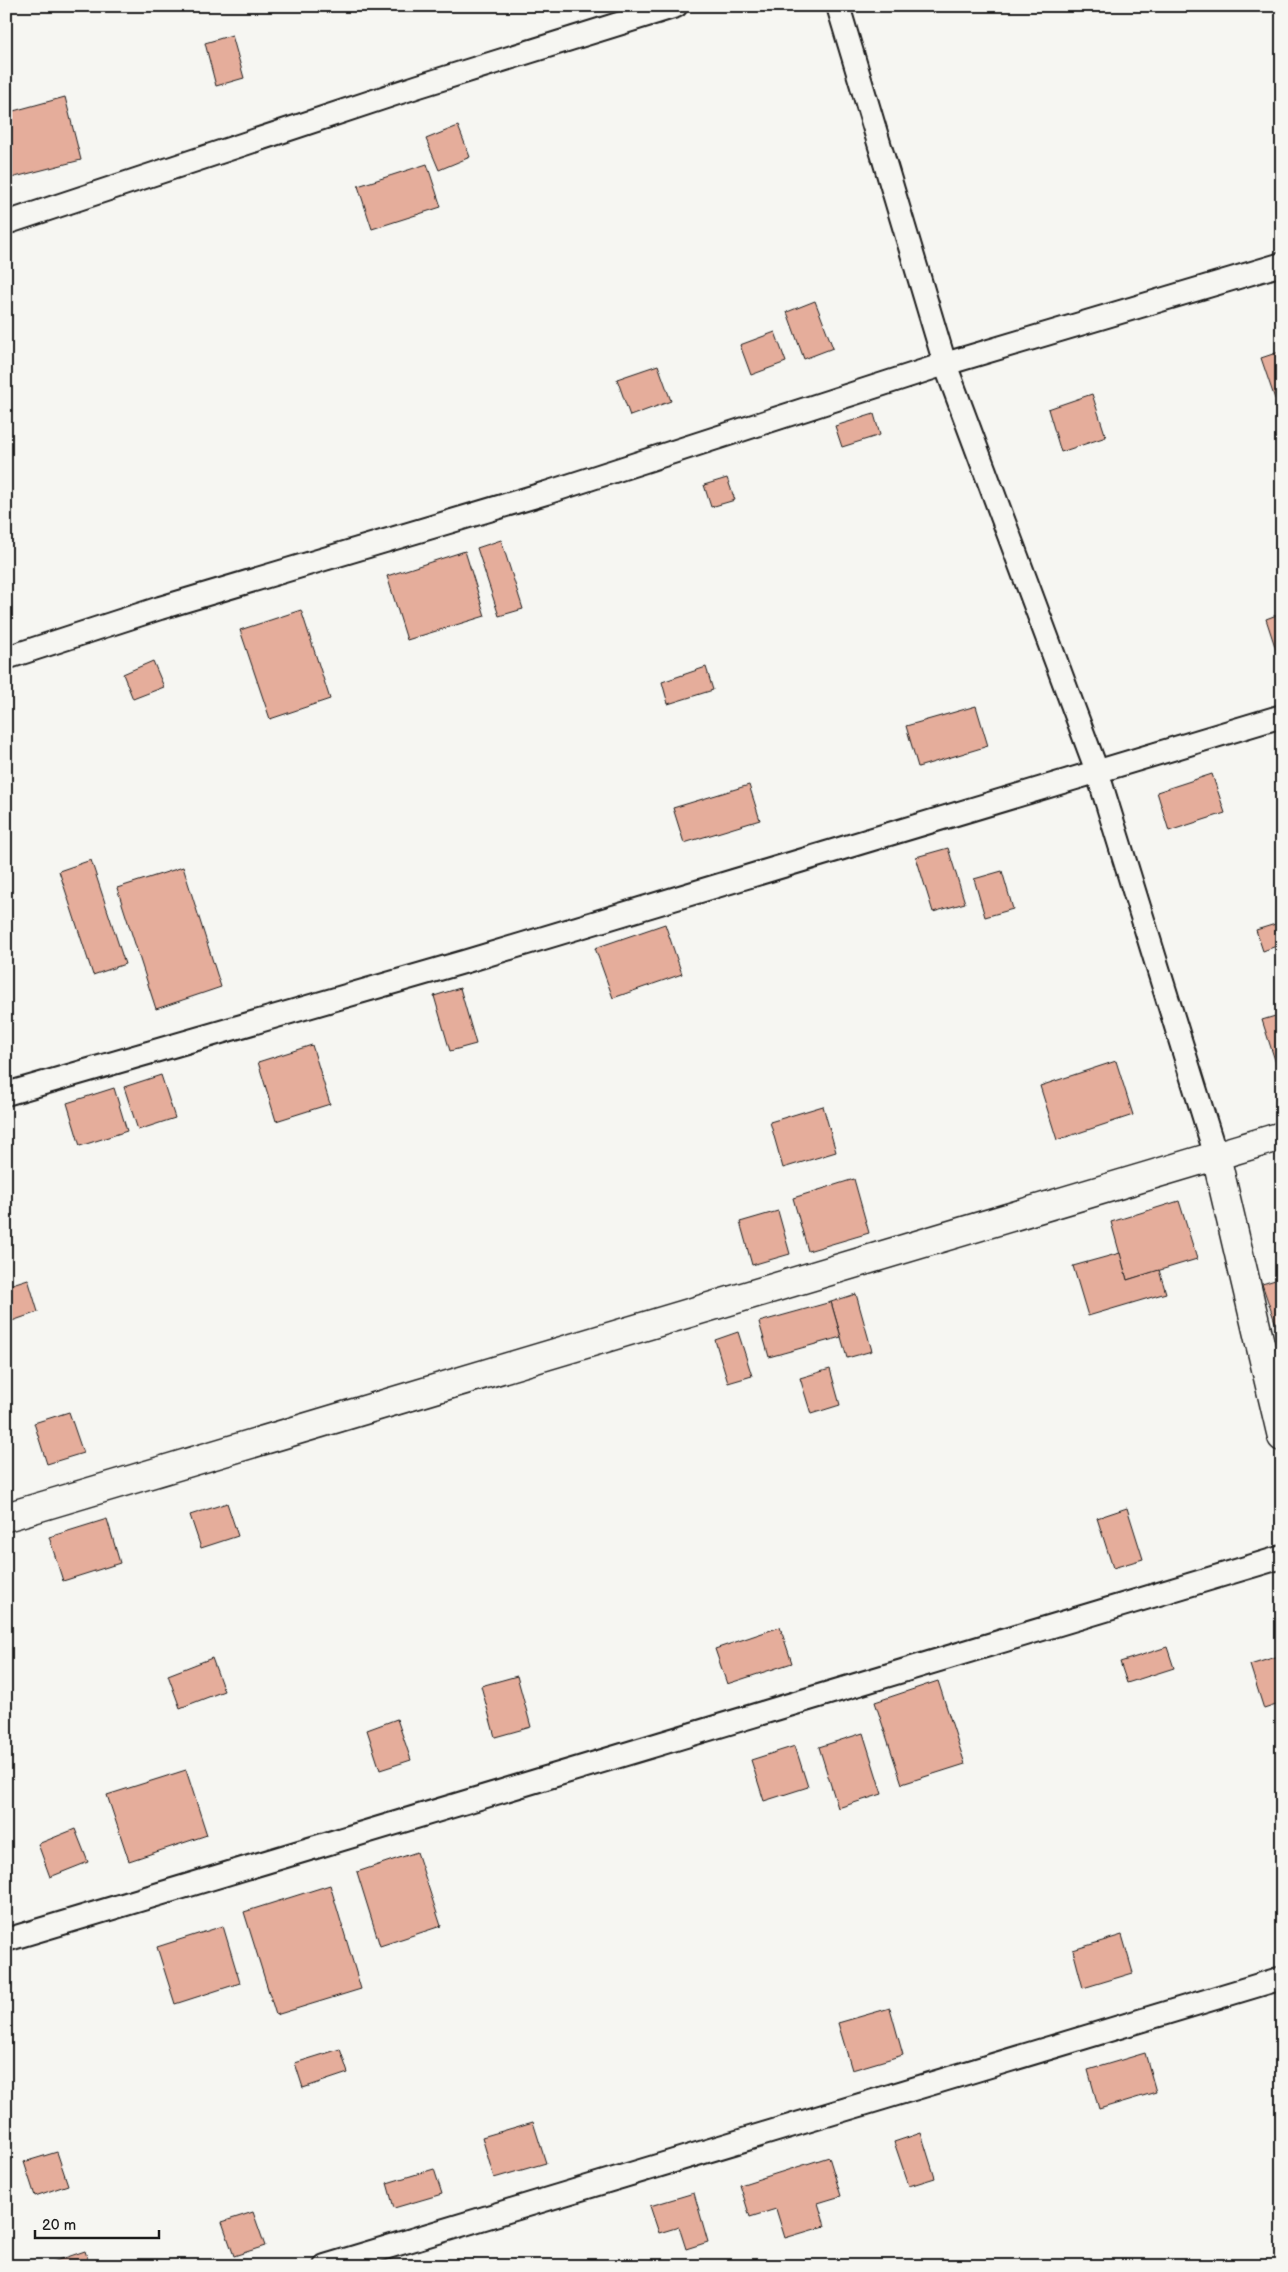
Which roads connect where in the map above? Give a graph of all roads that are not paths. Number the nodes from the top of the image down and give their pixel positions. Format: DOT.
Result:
graph roads {
  1 [pos="676,6"];
  2 [pos="838,6"];
  3 [pos="6,223"];
  4 [pos="1282,264"];
  5 [pos="945,364"];
  6 [pos="6,658"];
  7 [pos="1282,716"];
  8 [pos="1097,771"];
  9 [pos="6,1094"];
  10 [pos="1282,1136"];
  11 [pos="1216,1156"];
  12 [pos="1282,1437"];
  13 [pos="6,1517"];
  14 [pos="1282,1557"];
  15 [pos="6,1940"];
  16 [pos="1282,1978"];
  17 [pos="325,2266"];
  1 -- 3 [label="lane"];
  2 -- 5 [label="lane"];
  4 -- 5 [label="lane"];
  5 -- 6 [label="lane"];
  5 -- 8 [label="lane"];
  7 -- 8 [label="lane"];
  8 -- 9 [label="lane"];
  8 -- 11 [label="lane"];
  10 -- 11 [label="street"];
  11 -- 12 [label="street"];
  11 -- 13 [label="street"];
  14 -- 15 [label="lane"];
  16 -- 17 [label="lane"];
}
